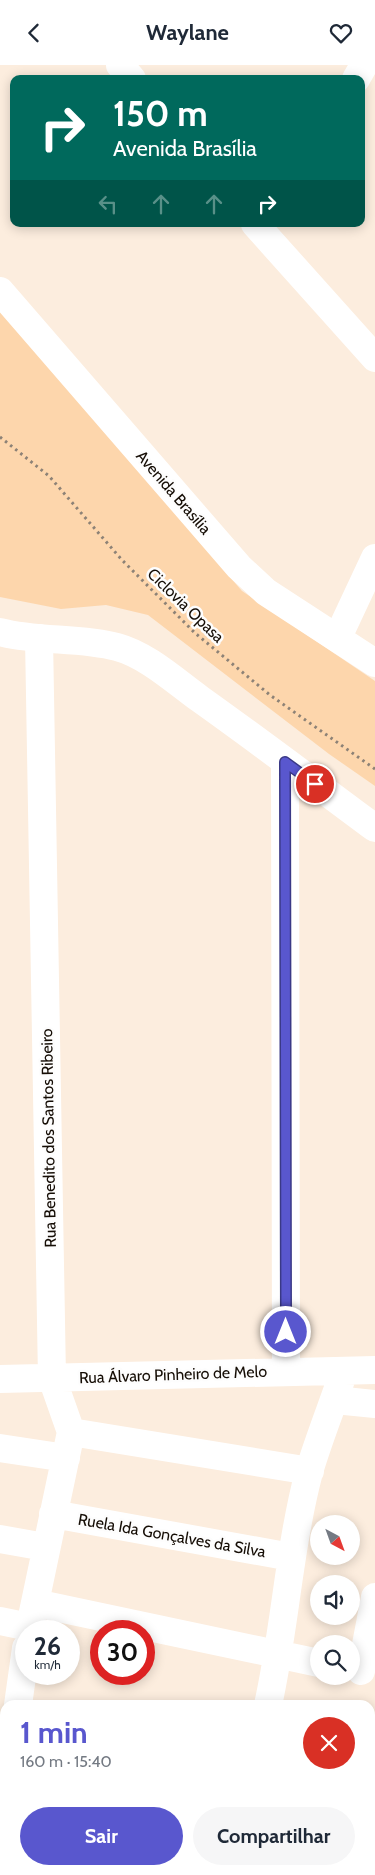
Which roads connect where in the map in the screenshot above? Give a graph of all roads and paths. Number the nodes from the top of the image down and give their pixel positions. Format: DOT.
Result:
graph roads {
  1 [pos="120,65"];
  2 [pos="129,75"];
  3 [pos="261,227"];
  4 [pos="0,291"];
  5 [pos="375,359"];
  6 [pos="0,437"];
  7 [pos="375,558"];
  8 [pos="15,636"];
  9 [pos="338,637"];
  10 [pos="375,663"];
  11 [pos="285,762"];
  12 [pos="375,769"];
  13 [pos="375,827"];
  14 [pos="375,1370"];
  15 [pos="286,1371"];
  16 [pos="344,1371"];
  17 [pos="52,1378"];
  18 [pos="0,1379"];
  19 [pos="335,1399"];
  20 [pos="375,1404"];
  21 [pos="71,1432"];
  22 [pos="0,1447"];
  23 [pos="66,1458"];
  24 [pos="310,1471"];
  25 [pos="54,1513"];
  26 [pos="0,1539"];
  27 [pos="45,1547"];
  28 [pos="291,1557"];
  29 [pos="375,1597"];
  30 [pos="31,1620"];
  31 [pos="0,1621"];
  32 [pos="15,1624"];
  33 [pos="80,1633"];
  34 [pos="279,1656"];
  35 [pos="310,1661"];
  36 [pos="363,1671"];
  37 [pos="19,1685"];
  38 [pos="17,1700"];
  39 [pos="269,1700"];
  1 -- 2 [label="street"];
  3 -- 5 [label="street"];
  4 -- 9 [label="street, Avenida Brasília"];
  6 -- 12 [label="path, Ciclovia Opasa"];
  7 -- 9 [label="street"];
  8 -- 11 [label="street"];
  8 -- 17 [label="street, Rua Benedito dos Santos Ribeiro"];
  9 -- 10 [label="street, Avenida Brasília"];
  11 -- 13 [label="street"];
  11 -- 15 [label="street"];
  14 -- 16 [label="street, Rua Álvaro Pinheiro de Melo"];
  15 -- 16 [label="street, Rua Álvaro Pinheiro de Melo"];
  15 -- 17 [label="street, Rua Álvaro Pinheiro de Melo"];
  16 -- 19 [label="street"];
  17 -- 18 [label="street, Rua Álvaro Pinheiro de Melo"];
  17 -- 21 [label="street, Rua Benedito dos Santos Ribeiro"];
  19 -- 20 [label="street"];
  19 -- 24 [label="street"];
  21 -- 23 [label="street"];
  21 -- 24 [label="street"];
  22 -- 23 [label="street"];
  23 -- 25 [label="street"];
  24 -- 28 [label="street"];
  25 -- 27 [label="street"];
  25 -- 28 [label="street, Ruela Ida Gonçalves da Silva"];
  26 -- 27 [label="street"];
  27 -- 30 [label="street"];
  28 -- 34 [label="street"];
  29 -- 36 [label="street"];
  31 -- 32 [label="street"];
  33 -- 34 [label="street"];
  34 -- 35 [label="street"];
  34 -- 39 [label="street"];
  37 -- 38 [label="street"];
}
